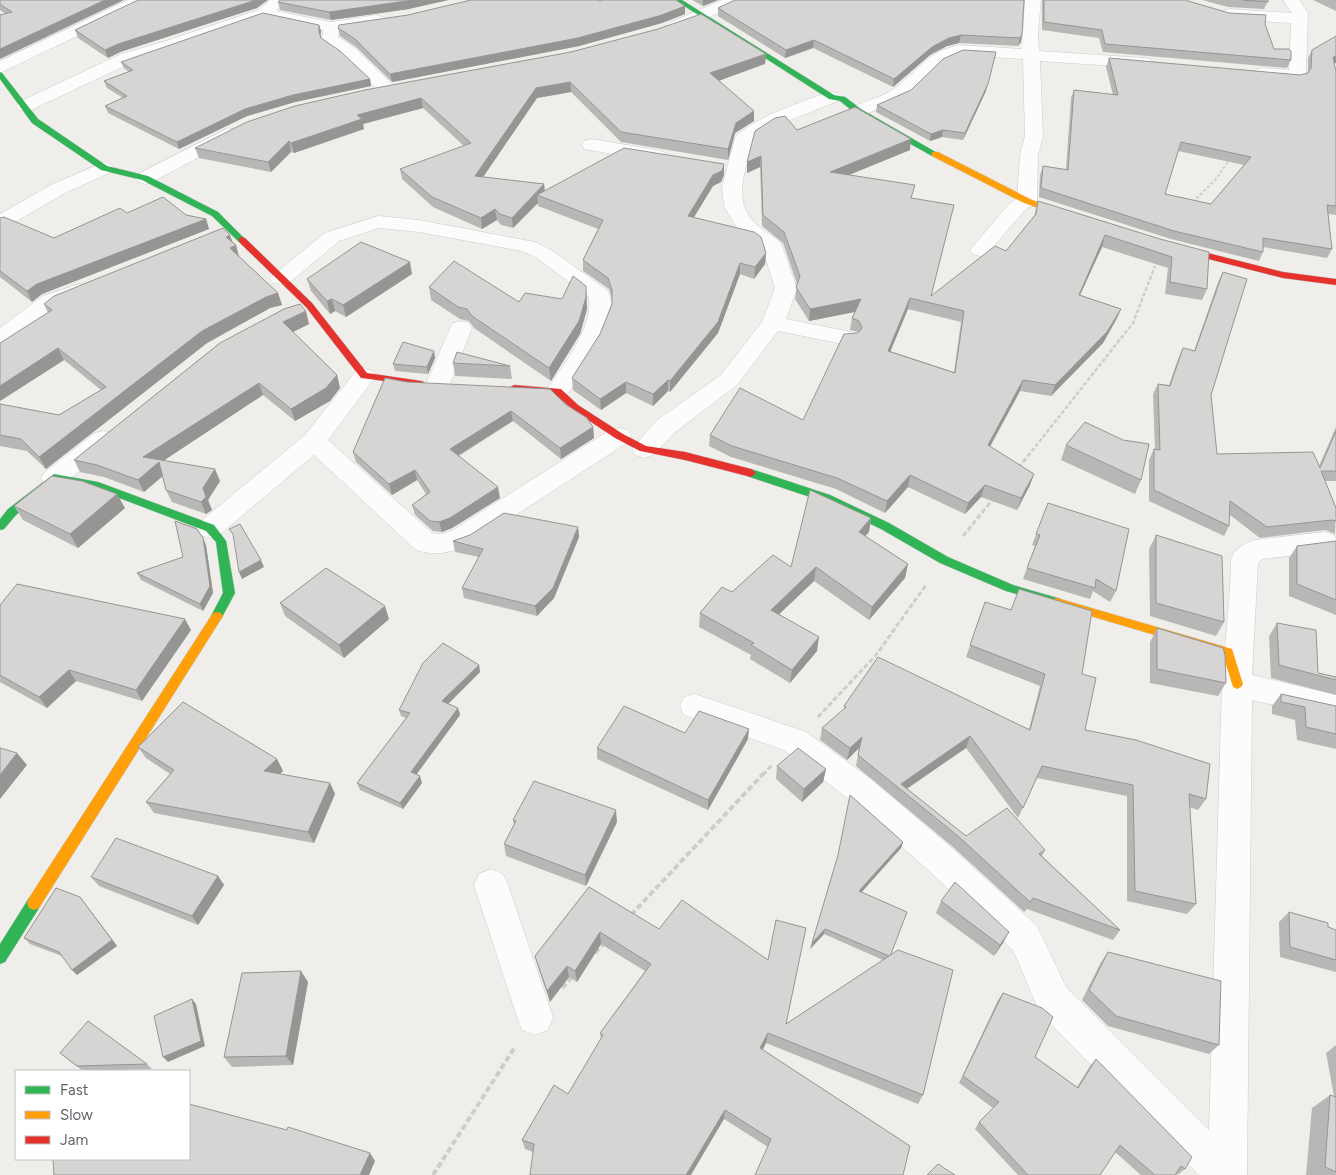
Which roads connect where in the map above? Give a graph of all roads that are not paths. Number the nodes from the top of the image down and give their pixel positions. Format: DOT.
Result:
graph roads {
  1 [pos="140,0"];
  2 [pos="280,0"];
  3 [pos="678,0"];
  4 [pos="735,0"];
  5 [pos="1033,0"];
  6 [pos="1291,0"];
  7 [pos="1218,12"];
  8 [pos="264,13"];
  9 [pos="703,15"];
  10 [pos="389,19"];
  11 [pos="1300,20"];
  12 [pos="331,27"];
  13 [pos="660,32"];
  14 [pos="1031,54"];
  15 [pos="1158,64"];
  16 [pos="0,68"];
  17 [pos="1248,72"];
  18 [pos="0,74"];
  19 [pos="369,93"];
  20 [pos="832,97"];
  21 [pos="25,106"];
  22 [pos="858,111"];
  23 [pos="247,126"];
  24 [pos="591,146"];
  25 [pos="679,160"];
  26 [pos="104,168"];
  27 [pos="146,178"];
  28 [pos="1027,201"];
  29 [pos="1082,220"];
  30 [pos="1,222"];
  31 [pos="1163,245"];
  32 [pos="980,250"];
  33 [pos="281,278"];
  34 [pos="1336,282"];
  35 [pos="96,284"];
  36 [pos="309,305"];
  37 [pos="286,313"];
  38 [pos="773,323"];
  39 [pos="461,328"];
  40 [pos="848,338"];
  41 [pos="0,339"];
  42 [pos="364,376"];
  43 [pos="443,384"];
  44 [pos="498,387"];
  45 [pos="558,391"];
  46 [pos="122,424"];
  47 [pos="618,436"];
  48 [pos="314,441"];
  49 [pos="644,449"];
  50 [pos="54,478"];
  51 [pos="0,526"];
  52 [pos="210,528"];
  53 [pos="1325,542"];
  54 [pos="1236,684"];
  55 [pos="695,706"];
  56 [pos="1336,707"];
  57 [pos="491,885"];
  58 [pos="0,957"];
  59 [pos="534,1017"];
  60 [pos="1227,1175"];
  1 -- 16 [label="street"];
  2 -- 8 [label="street"];
  3 -- 9 [label="street"];
  4 -- 9 [label="street"];
  5 -- 14 [label="street"];
  6 -- 11 [label="street"];
  7 -- 11 [label="street"];
  8 -- 12 [label="street"];
  8 -- 21 [label="street"];
  9 -- 13 [label="street"];
  9 -- 20 [label="street"];
  10 -- 12 [label="street"];
  11 -- 17 [label="street"];
  12 -- 19 [label="street"];
  14 -- 15 [label="street"];
  14 -- 22 [label="street"];
  14 -- 28 [label="street"];
  18 -- 21 [label="street"];
  20 -- 22 [label="street"];
  20 -- 38 [label="street"];
  21 -- 26 [label="street"];
  22 -- 28 [label="street"];
  23 -- 27 [label="street"];
  24 -- 25 [label="street"];
  26 -- 27 [label="street"];
  26 -- 30 [label="street"];
  27 -- 33 [label="street"];
  28 -- 29 [label="street"];
  28 -- 32 [label="street"];
  31 -- 34 [label="street"];
  33 -- 36 [label="street"];
  33 -- 45 [label="street"];
  35 -- 41 [label="street"];
  36 -- 37 [label="street"];
  36 -- 42 [label="street"];
  38 -- 40 [label="street"];
  38 -- 49 [label="street"];
  39 -- 43 [label="street"];
  42 -- 43 [label="street"];
  42 -- 48 [label="street"];
  44 -- 45 [label="street"];
  45 -- 47 [label="street"];
  46 -- 50 [label="street"];
  47 -- 48 [label="street"];
  47 -- 49 [label="street"];
  48 -- 52 [label="street"];
  49 -- 54 [label="street"];
  50 -- 51 [label="street"];
  50 -- 52 [label="street"];
  52 -- 58 [label="street"];
  53 -- 54 [label="street"];
  54 -- 56 [label="street"];
  54 -- 60 [label="street"];
  55 -- 60 [label="street"];
  57 -- 59 [label="street"];
}
